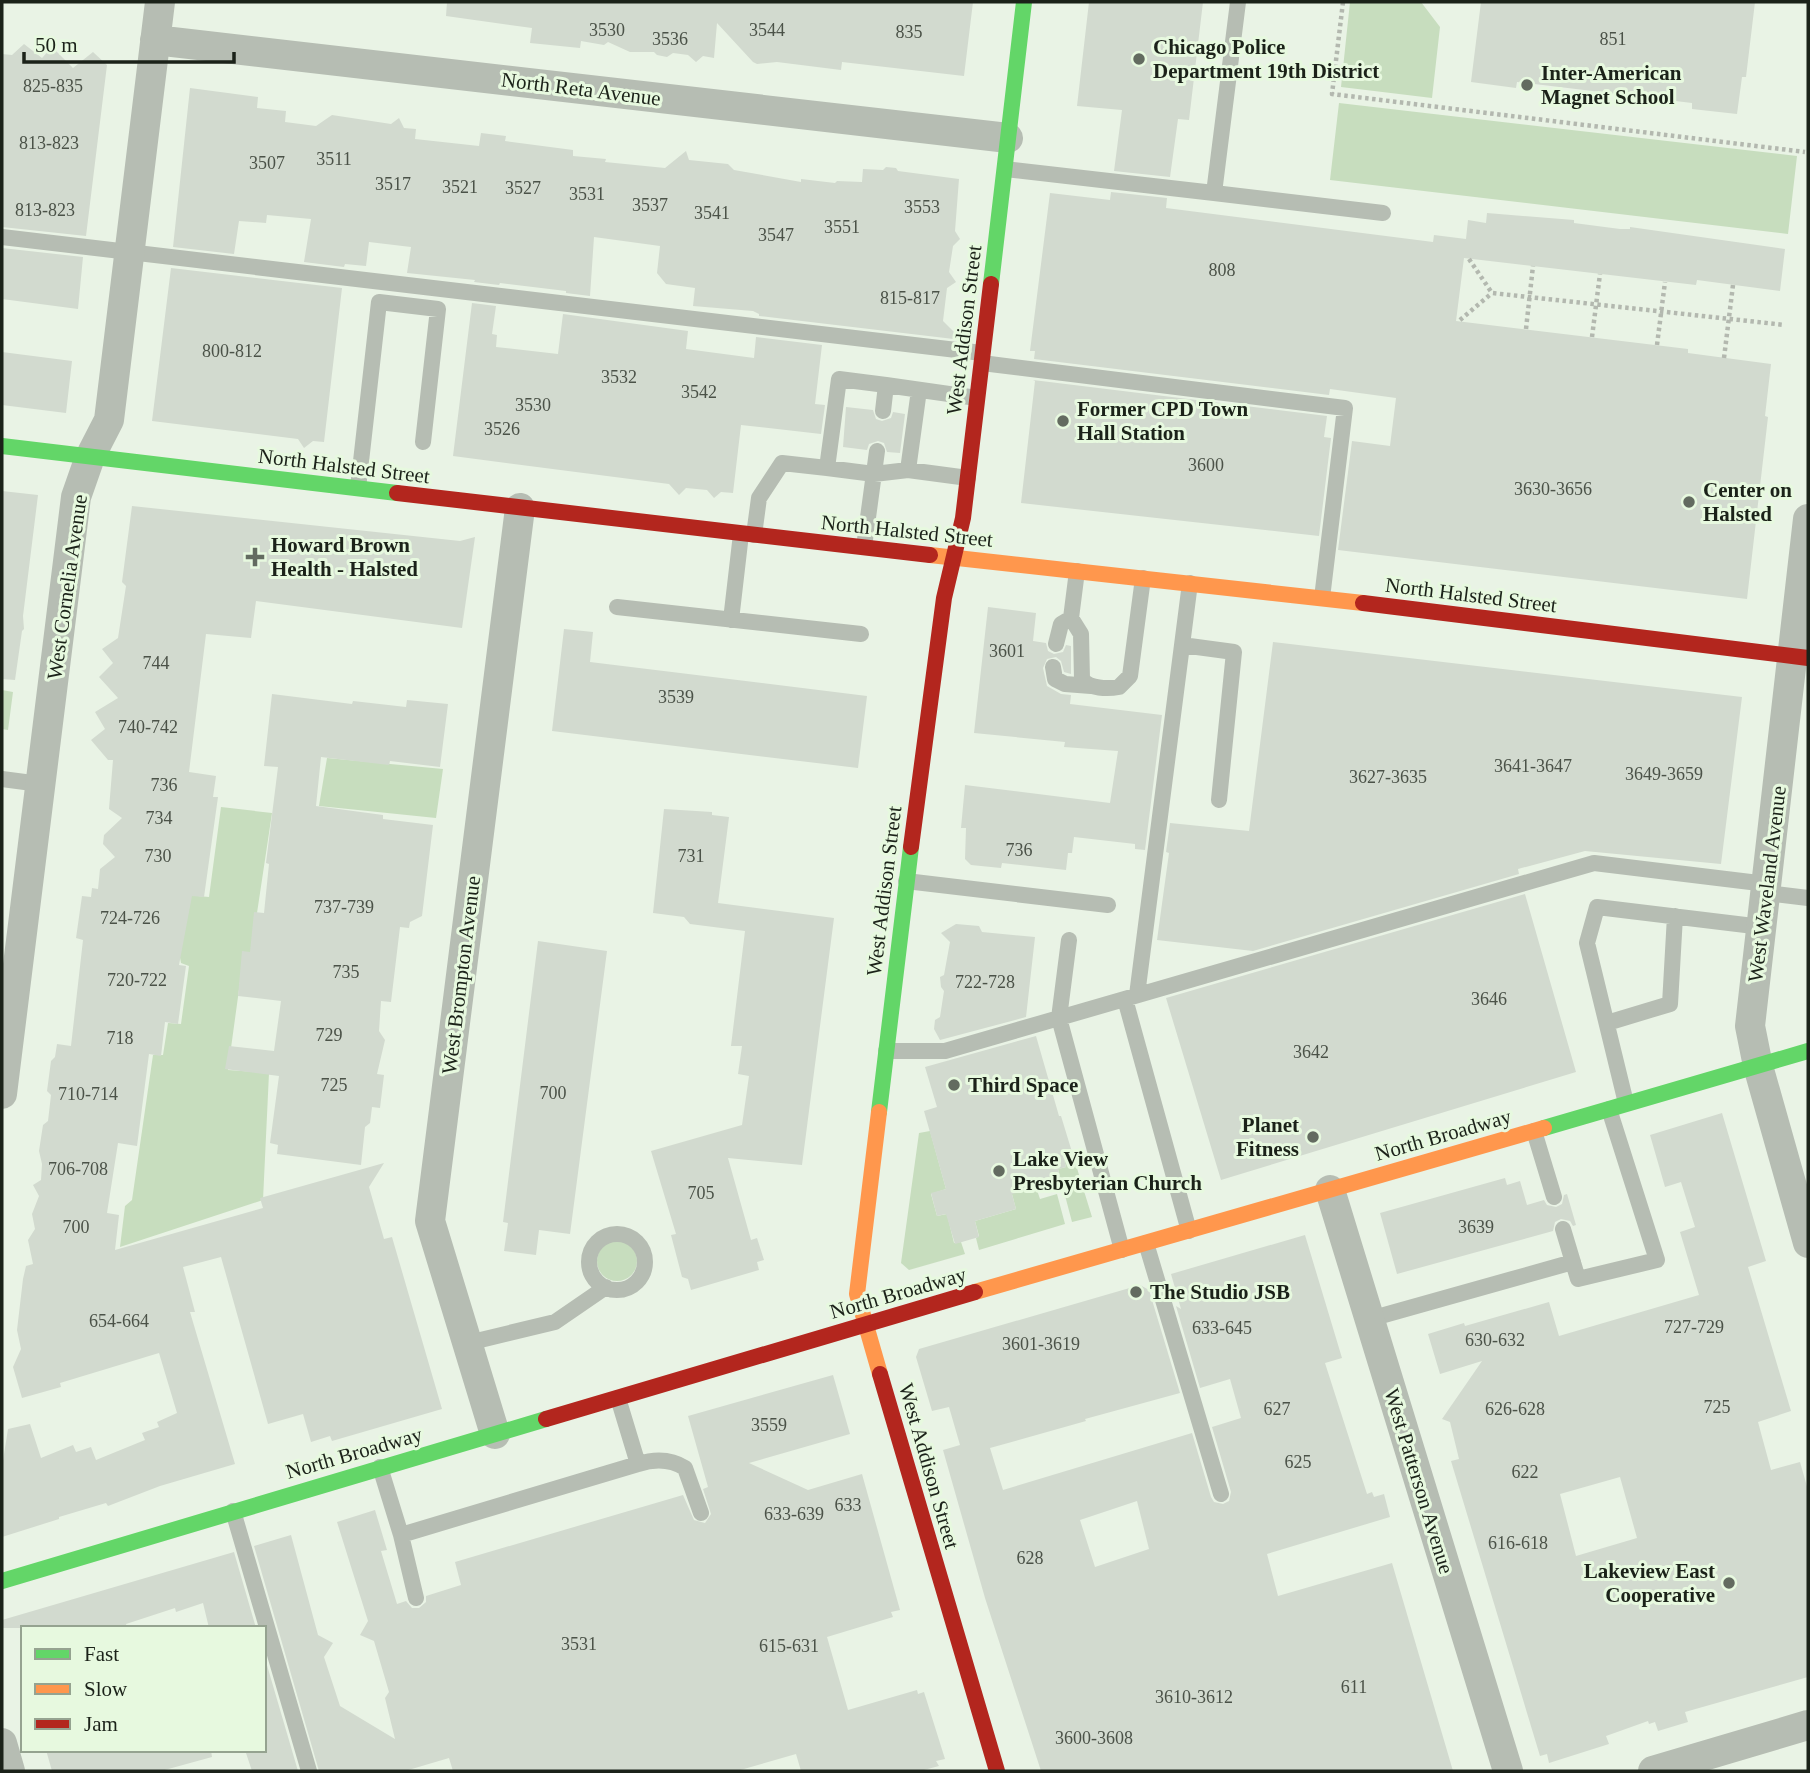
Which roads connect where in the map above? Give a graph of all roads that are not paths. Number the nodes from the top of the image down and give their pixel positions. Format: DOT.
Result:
graph roads {
  1 [pos="160,2"];
  2 [pos="1024,2"];
  3 [pos="1238,2"];
  4 [pos="155,40"];
  5 [pos="1008,138"];
  6 [pos="1005,169"];
  7 [pos="1214,193"];
  8 [pos="1383,214"];
  9 [pos="2,237"];
  10 [pos="129,251"];
  11 [pos="982,358"];
  12 [pos="886,385"];
  13 [pos="919,390"];
  14 [pos="977,398"];
  15 [pos="883,411"];
  16 [pos="423,443"];
  17 [pos="2,446"];
  18 [pos="877,451"];
  19 [pos="90,457"];
  20 [pos="827,468"];
  21 [pos="908,470"];
  22 [pos="874,474"];
  23 [pos="968,478"];
  24 [pos="358,488"];
  25 [pos="520,508"];
  26 [pos="1808,519"];
  27 [pos="747,535"];
  28 [pos="864,547"];
  29 [pos="955,558"];
  30 [pos="1077,571"];
  31 [pos="1143,578"];
  32 [pos="1190,583"];
  33 [pos="1322,598"];
  34 [pos="617,607"];
  35 [pos="1071,618"];
  36 [pos="731,620"];
  37 [pos="861,634"];
  38 [pos="1056,644"];
  39 [pos="1182,645"];
  40 [pos="1801,657"];
  41 [pos="1053,667"];
  42 [pos="1091,686"];
  43 [pos="2,779"];
  44 [pos="40,784"];
  45 [pos="1219,800"];
  46 [pos="906,881"];
  47 [pos="1766,889"];
  48 [pos="1808,898"];
  49 [pos="1108,905"];
  50 [pos="1675,916"];
  51 [pos="1762,927"];
  52 [pos="1069,940"];
  53 [pos="10,967"];
  54 [pos="1131,997"];
  55 [pos="1059,1018"];
  56 [pos="1607,1023"];
  57 [pos="886,1051"];
  58 [pos="1808,1051"];
  59 [pos="1758,1066"];
  60 [pos="2,1094"];
  61 [pos="1626,1104"];
  62 [pos="1609,1109"];
  63 [pos="1534,1131"];
  64 [pos="1330,1190"];
  65 [pos="1553,1197"];
  66 [pos="1563,1228"];
  67 [pos="1189,1231"];
  68 [pos="1146,1243"];
  69 [pos="1808,1243"];
  70 [pos="1122,1250"];
  71 [pos="1573,1262"];
  72 [pos="606,1287"];
  73 [pos="1370,1319"];
  74 [pos="866,1324"];
  75 [pos="468,1343"];
  76 [pos="617,1398"];
  77 [pos="495,1434"];
  78 [pos="638,1464"];
  79 [pos="380,1467"];
  80 [pos="1221,1494"];
  81 [pos="233,1511"];
  82 [pos="701,1513"];
  83 [pos="401,1535"];
  84 [pos="2,1581"];
  85 [pos="416,1598"];
  86 [pos="1808,1725"];
  87 [pos="2,1743"];
  88 [pos="10,1771"];
  89 [pos="309,1771"];
  90 [pos="997,1771"];
  91 [pos="1508,1771"];
  92 [pos="1653,1771"];
  1 -- 4 [label="street, West Cornelia Avenue"];
  2 -- 5 [label="main road, West Addison Street"];
  3 -- 7 [label="lane"];
  4 -- 5 [label="street, North Reta Avenue"];
  4 -- 10 [label="street, West Cornelia Avenue"];
  5 -- 6 [label="main road, West Addison Street"];
  6 -- 7 [label="lane"];
  6 -- 11 [label="main road, West Addison Street"];
  7 -- 8 [label="lane"];
  9 -- 10 [label="lane"];
  10 -- 11 [label="lane"];
  10 -- 19 [label="street, West Cornelia Avenue"];
  11 -- 14 [label="main road, West Addison Street"];
  11 -- 33 [label="lane"];
  12 -- 13 [label="lane"];
  12 -- 15 [label="lane"];
  12 -- 20 [label="lane"];
  13 -- 14 [label="lane"];
  13 -- 21 [label="lane"];
  14 -- 23 [label="main road, West Addison Street"];
  16 -- 24 [label="lane"];
  17 -- 19 [label="main road, North Halsted Street"];
  18 -- 22 [label="lane"];
  19 -- 24 [label="main road, North Halsted Street"];
  19 -- 44 [label="street, West Cornelia Avenue"];
  20 -- 22 [label="lane"];
  20 -- 27 [label="lane"];
  21 -- 22 [label="lane"];
  21 -- 23 [label="lane"];
  22 -- 28 [label="lane"];
  23 -- 29 [label="main road, West Addison Street"];
  24 -- 25 [label="main road, North Halsted Street"];
  25 -- 27 [label="main road, North Halsted Street"];
  25 -- 75 [label="street, West Brompton Avenue"];
  26 -- 40 [label="street, West Waveland Avenue"];
  27 -- 28 [label="main road, North Halsted Street"];
  27 -- 36 [label="lane"];
  28 -- 29 [label="main road, North Halsted Street"];
  29 -- 30 [label="main road, North Halsted Street"];
  29 -- 46 [label="main road, West Addison Street"];
  30 -- 31 [label="main road, North Halsted Street"];
  30 -- 35 [label="lane"];
  31 -- 32 [label="main road, North Halsted Street"];
  31 -- 42 [label="lane"];
  32 -- 33 [label="main road, North Halsted Street"];
  32 -- 39 [label="lane"];
  33 -- 40 [label="main road, North Halsted Street"];
  34 -- 36 [label="lane"];
  35 -- 38 [label="lane"];
  35 -- 42 [label="lane"];
  36 -- 37 [label="lane"];
  39 -- 45 [label="lane"];
  39 -- 54 [label="lane"];
  40 -- 47 [label="street, West Waveland Avenue"];
  41 -- 42 [label="lane"];
  43 -- 44 [label="lane"];
  44 -- 53 [label="street, West Cornelia Avenue"];
  46 -- 49 [label="lane"];
  46 -- 57 [label="main road, West Addison Street"];
  47 -- 48 [label="lane"];
  47 -- 51 [label="street, West Waveland Avenue"];
  47 -- 54 [label="lane"];
  50 -- 51 [label="lane"];
  50 -- 56 [label="lane"];
  50 -- 56 [label="lane"];
  51 -- 59 [label="street, West Waveland Avenue"];
  52 -- 55 [label="lane"];
  53 -- 60 [label="street, West Cornelia Avenue"];
  54 -- 55 [label="lane"];
  54 -- 67 [label="lane"];
  55 -- 57 [label="lane"];
  55 -- 70 [label="lane"];
  56 -- 61 [label="lane"];
  57 -- 74 [label="main road, West Addison Street"];
  58 -- 59 [label="main road, North Broadway"];
  59 -- 61 [label="main road, North Broadway"];
  59 -- 69 [label="street, West Waveland Avenue"];
  61 -- 62 [label="main road, North Broadway"];
  62 -- 63 [label="main road, North Broadway"];
  62 -- 71 [label="lane"];
  63 -- 64 [label="main road, North Broadway"];
  63 -- 65 [label="lane"];
  64 -- 67 [label="main road, North Broadway"];
  64 -- 73 [label="street, West Patterson Avenue"];
  66 -- 71 [label="lane"];
  67 -- 68 [label="main road, North Broadway"];
  68 -- 70 [label="main road, North Broadway"];
  68 -- 80 [label="lane"];
  70 -- 74 [label="main road, North Broadway"];
  71 -- 73 [label="lane"];
  72 -- 75 [label="lane"];
  73 -- 91 [label="street, West Patterson Avenue"];
  74 -- 76 [label="main road, North Broadway"];
  74 -- 90 [label="main road, West Addison Street"];
  75 -- 77 [label="street, West Brompton Avenue"];
  76 -- 77 [label="main road, North Broadway"];
  76 -- 78 [label="lane"];
  77 -- 79 [label="main road, North Broadway"];
  78 -- 82 [label="lane"];
  78 -- 83 [label="lane"];
  79 -- 81 [label="main road, North Broadway"];
  79 -- 83 [label="lane"];
  81 -- 84 [label="main road, North Broadway"];
  81 -- 89 [label="lane"];
  83 -- 85 [label="lane"];
  86 -- 92 [label="street"];
  87 -- 88 [label="street"];
}
